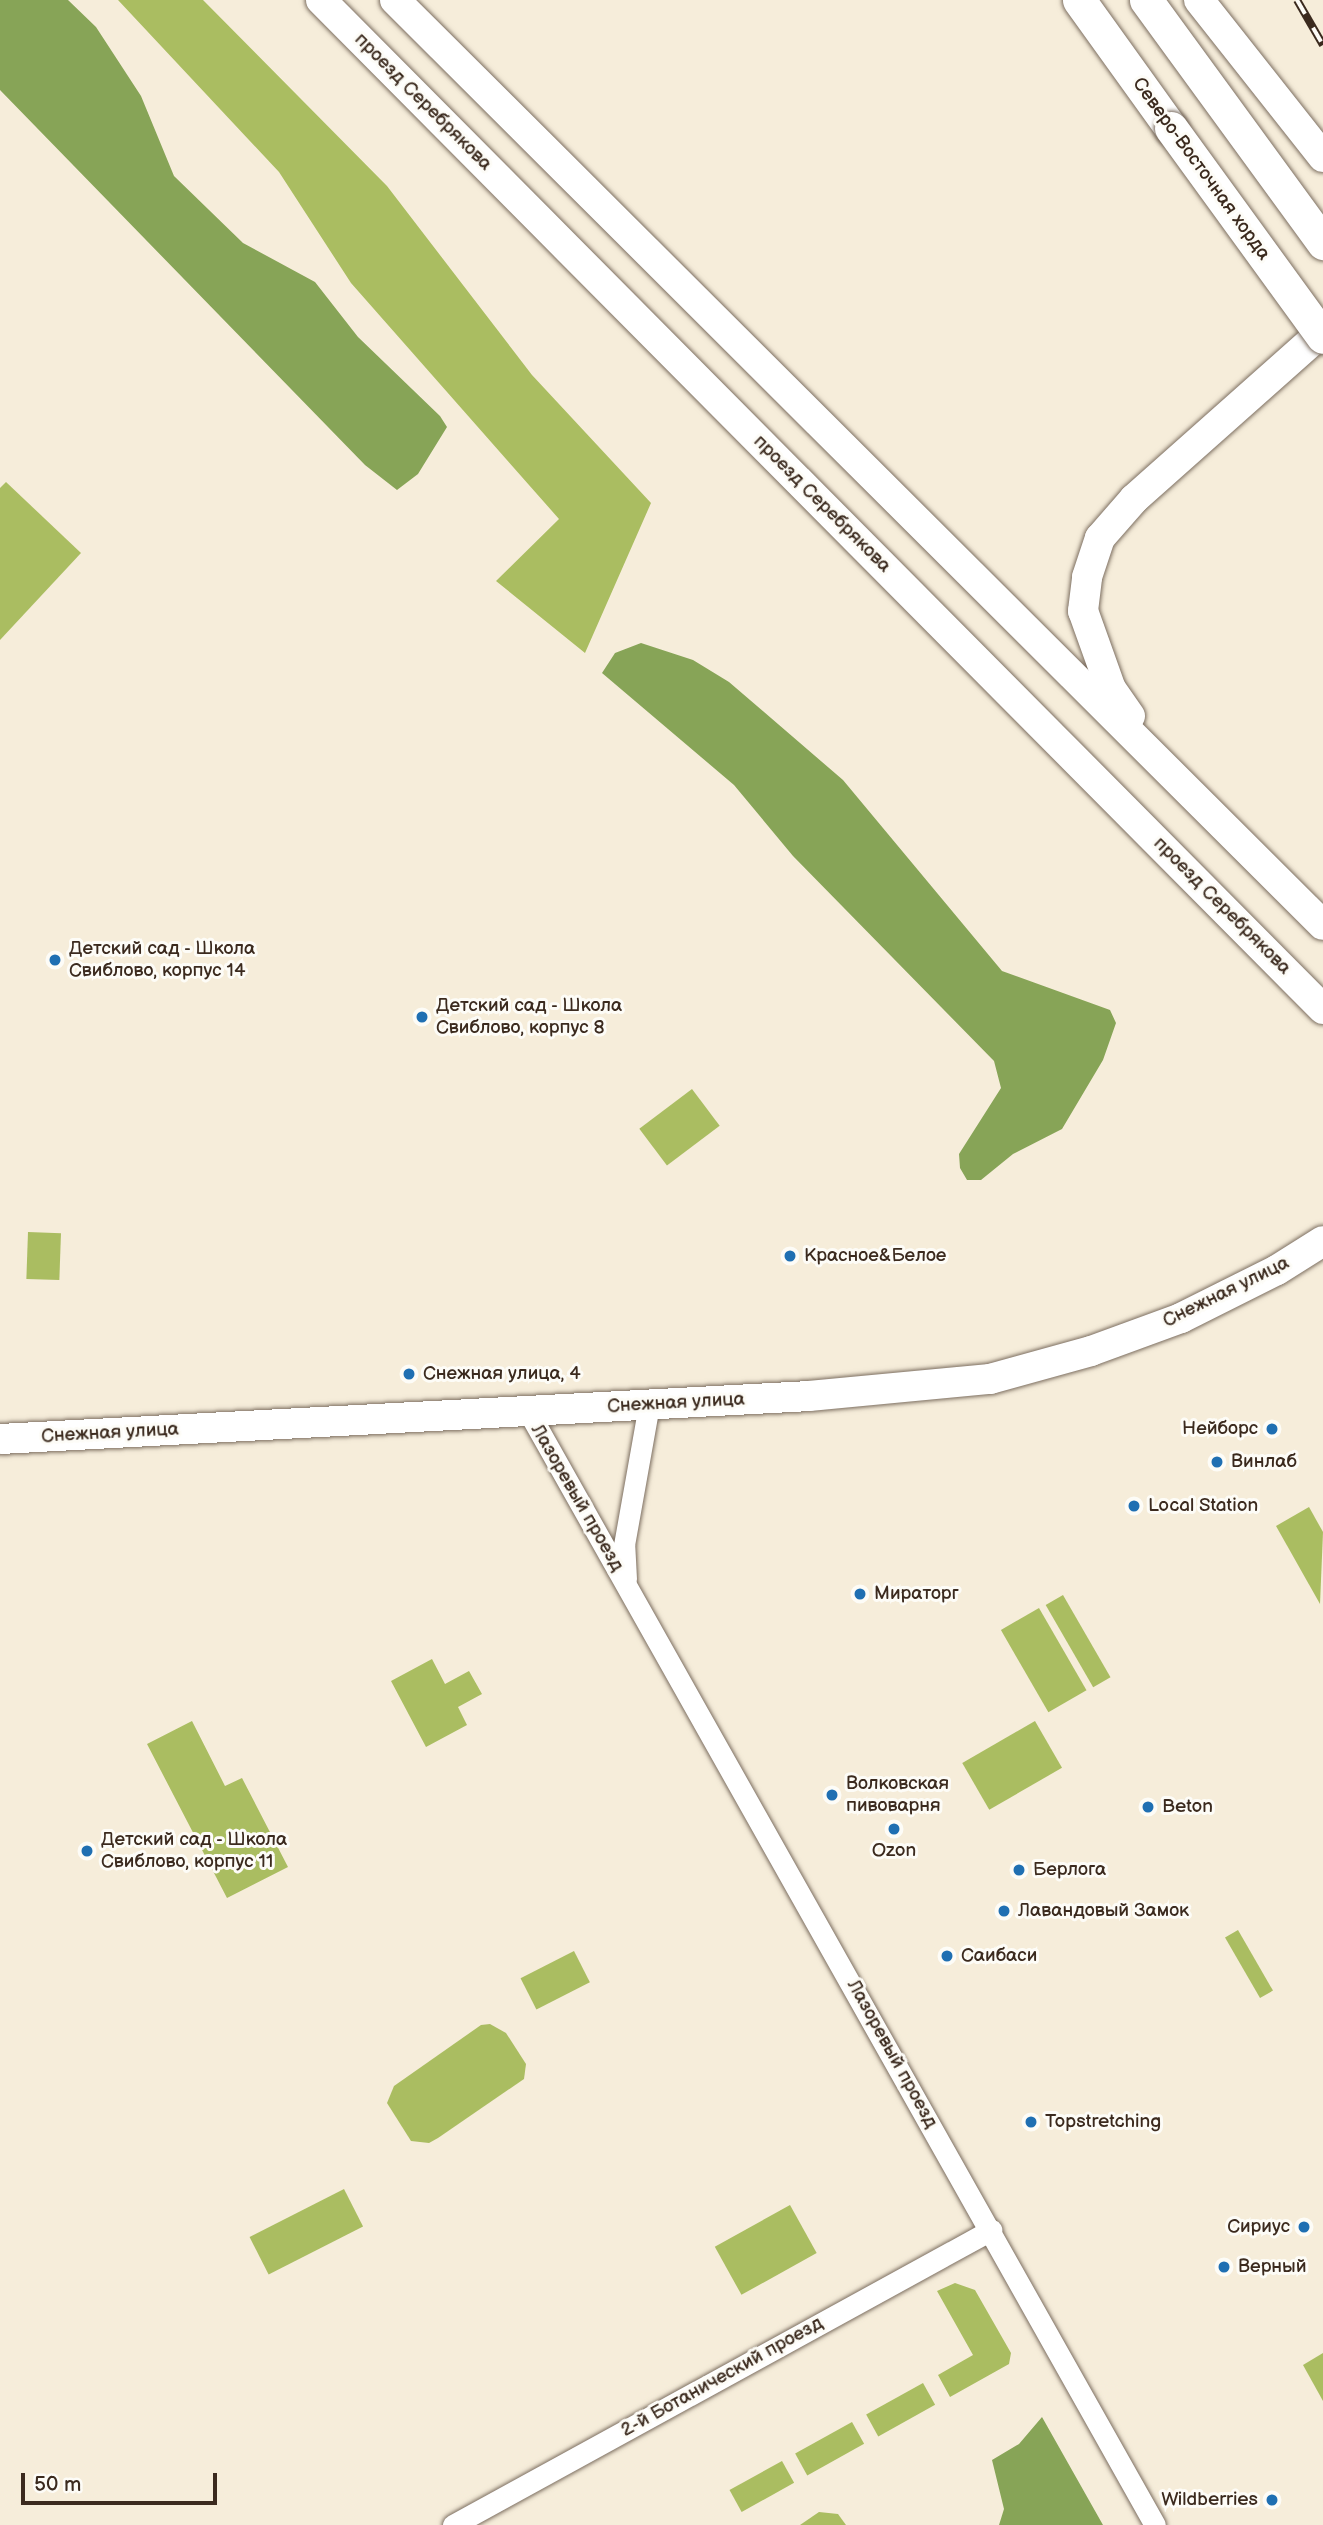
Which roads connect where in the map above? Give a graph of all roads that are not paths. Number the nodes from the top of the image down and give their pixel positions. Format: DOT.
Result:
graph roads {
  1 [pos="321,0"];
  2 [pos="395,0"];
  3 [pos="1079,0"];
  4 [pos="1146,0"];
  5 [pos="1199,0"];
  6 [pos="1323,157"];
  7 [pos="1323,243"];
  8 [pos="1323,331"];
  9 [pos="1323,337"];
  10 [pos="1176,779"];
  11 [pos="1323,925"];
  12 [pos="1323,1009"];
  13 [pos="1323,1241"];
  14 [pos="649,1404"];
  15 [pos="527,1411"];
  16 [pos="0,1439"];
  17 [pos="626,1584"];
  18 [pos="991,2230"];
  19 [pos="453,2525"];
  20 [pos="1155,2525"];
  1 -- 12 [label="main road, проезд Серебрякова"];
  2 -- 10 [label="main road"];
  3 -- 9 [label="main road, Северо-Восточная хорда, bridge"];
  4 -- 7 [label="main road"];
  5 -- 6 [label="main road"];
  8 -- 10 [label="main road"];
  10 -- 11 [label="main road"];
  13 -- 14 [label="main road, Снежная улица"];
  14 -- 15 [label="main road, Снежная улица"];
  14 -- 17 [label="street, Лазоревый проезд"];
  15 -- 16 [label="main road, Снежная улица"];
  15 -- 17 [label="street, Лазоревый проезд"];
  17 -- 18 [label="street, Лазоревый проезд"];
  18 -- 19 [label="street, 2-й Ботанический проезд"];
  18 -- 20 [label="street, Лазоревый проезд"];
}
